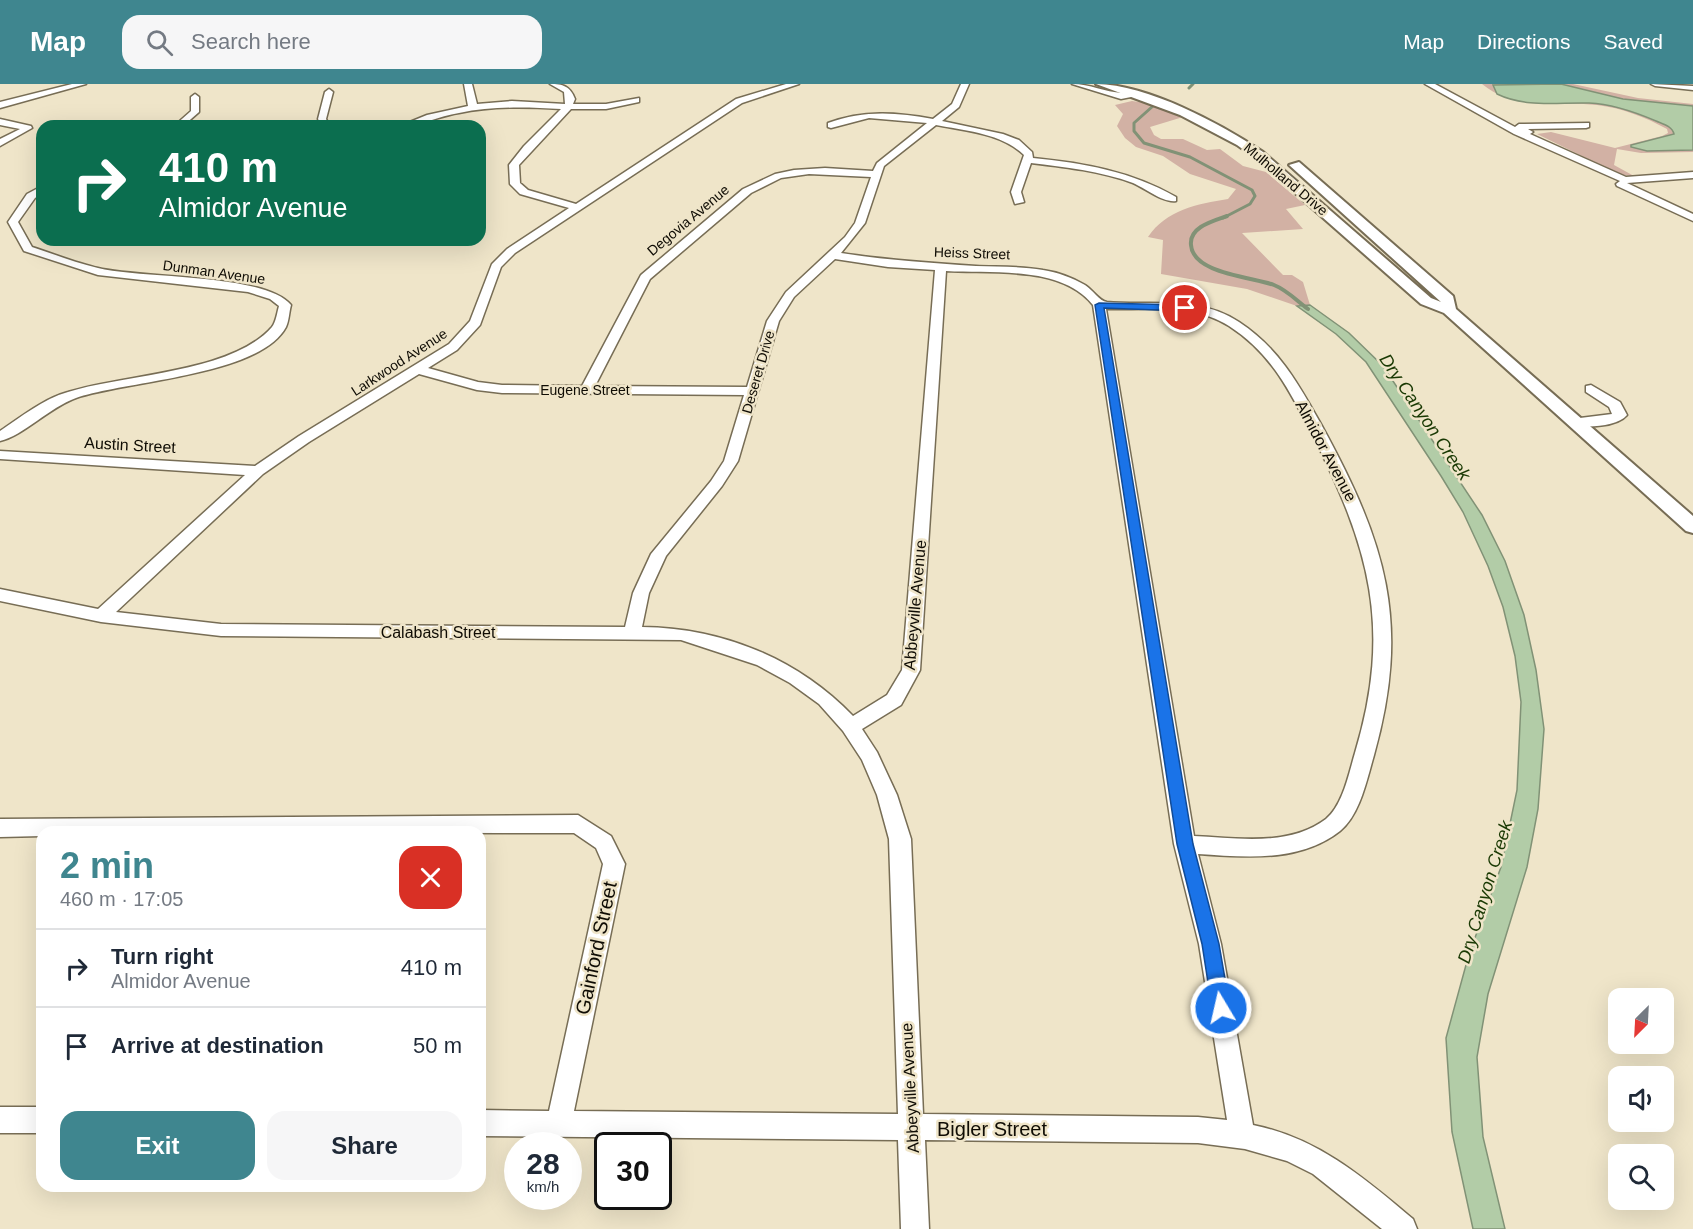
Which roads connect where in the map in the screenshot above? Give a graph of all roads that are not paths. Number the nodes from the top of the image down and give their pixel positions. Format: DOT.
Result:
graph roads {
  1 [pos="82,84"];
  2 [pos="468,84"];
  3 [pos="554,84"];
  4 [pos="795,84"];
  5 [pos="957,84"];
  6 [pos="965,84"];
  7 [pos="1076,84"];
  8 [pos="1101,84"];
  9 [pos="1429,84"];
  10 [pos="1655,84"];
  11 [pos="1693,88"];
  12 [pos="1134,89"];
  13 [pos="329,92"];
  14 [pos="195,97"];
  15 [pos="636,100"];
  16 [pos="0,105"];
  17 [pos="473,107"];
  18 [pos="568,107"];
  19 [pos="185,120"];
  20 [pos="323,120"];
  21 [pos="420,120"];
  22 [pos="934,123"];
  23 [pos="5,124"];
  24 [pos="1586,124"];
  25 [pos="831,125"];
  26 [pos="1520,130"];
  27 [pos="0,133"];
  28 [pos="1259,139"];
  29 [pos="0,143"];
  30 [pos="1286,157"];
  31 [pos="1029,160"];
  32 [pos="875,174"];
  33 [pos="1693,175"];
  34 [pos="1624,182"];
  35 [pos="36,193"];
  36 [pos="1172,199"];
  37 [pos="1019,202"];
  38 [pos="576,207"];
  39 [pos="1693,218"];
  40 [pos="1372,231"];
  41 [pos="1348,232"];
  42 [pos="833,255"];
  43 [pos="941,267"];
  44 [pos="1099,305"];
  45 [pos="1449,310"];
  46 [pos="419,369"];
  47 [pos="1591,389"];
  48 [pos="586,390"];
  49 [pos="753,391"];
  50 [pos="1577,422"];
  51 [pos="0,437"];
  52 [pos="0,455"];
  53 [pos="258,471"];
  54 [pos="1693,527"];
  55 [pos="0,595"];
  56 [pos="101,615"];
  57 [pos="632,633"];
  58 [pos="852,726"];
  59 [pos="385,826"];
  60 [pos="0,828"];
  61 [pos="36,828"];
  62 [pos="1185,844"];
  63 [pos="0,1120"];
  64 [pos="36,1120"];
  65 [pos="486,1123"];
  66 [pos="559,1123"];
  67 [pos="911,1128"];
  68 [pos="1242,1134"];
  69 [pos="915,1229"];
  70 [pos="1403,1229"];
  1 -- 16 [label="street"];
  2 -- 17 [label="street"];
  3 -- 18 [label="street"];
  4 -- 38 [label="street, Larkwood Avenue"];
  5 -- 6 [label="street"];
  6 -- 22 [label="street, Deseret Drive"];
  7 -- 12 [label="street"];
  8 -- 12 [label="main road, Mulholland Drive"];
  9 -- 26 [label="street"];
  10 -- 11 [label="street"];
  12 -- 28 [label="main road, Mulholland Drive"];
  12 -- 41 [label="main road, Mulholland Drive"];
  13 -- 20 [label="street"];
  14 -- 19 [label="street"];
  15 -- 18 [label="street"];
  17 -- 18 [label="street"];
  17 -- 21 [label="street"];
  18 -- 38 [label="street"];
  22 -- 25 [label="street"];
  22 -- 31 [label="street"];
  22 -- 32 [label="street, Deseret Drive"];
  23 -- 27 [label="street"];
  23 -- 29 [label="street"];
  24 -- 26 [label="street"];
  26 -- 34 [label="street"];
  30 -- 40 [label="main road, Mulholland Drive"];
  31 -- 36 [label="street"];
  31 -- 37 [label="street"];
  32 -- 42 [label="street, Deseret Drive"];
  32 -- 48 [label="street, Degovia Avenue"];
  33 -- 34 [label="street"];
  34 -- 39 [label="street"];
  35 -- 51 [label="street, Dunman Avenue"];
  38 -- 46 [label="street, Larkwood Avenue"];
  40 -- 41 [label="main road"];
  40 -- 45 [label="main road, Mulholland Drive"];
  41 -- 45 [label="main road, Mulholland Drive"];
  42 -- 43 [label="street, Heiss Street"];
  42 -- 49 [label="street, Deseret Drive"];
  43 -- 44 [label="street, Heiss Street"];
  43 -- 58 [label="street, Abbeyville Avenue"];
  44 -- 62 [label="street"];
  44 -- 62 [label="street, Almidor Avenue"];
  45 -- 50 [label="main road, Mulholland Drive"];
  46 -- 48 [label="street, Eugene Street"];
  46 -- 53 [label="street, Larkwood Avenue"];
  47 -- 50 [label="street"];
  48 -- 49 [label="street, Eugene Street"];
  49 -- 57 [label="street, Deseret Drive"];
  50 -- 54 [label="main road, Mulholland Drive"];
  52 -- 53 [label="street, Austin Street"];
  53 -- 56 [label="street, Larkwood Avenue"];
  55 -- 56 [label="street, Calabash Street"];
  56 -- 57 [label="street, Calabash Street"];
  57 -- 58 [label="street, Calabash Street"];
  58 -- 67 [label="street, Abbeyville Avenue"];
  59 -- 66 [label="street, Gainford Street"];
  60 -- 61 [label="street, Gainford Street"];
  62 -- 68 [label="street"];
  63 -- 64 [label="street"];
  65 -- 66 [label="street, Bigler Street"];
  66 -- 67 [label="street, Bigler Street"];
  67 -- 68 [label="street, Bigler Street"];
  67 -- 69 [label="street, Abbeyville Avenue"];
  68 -- 70 [label="street, Bigler Street"];
}
